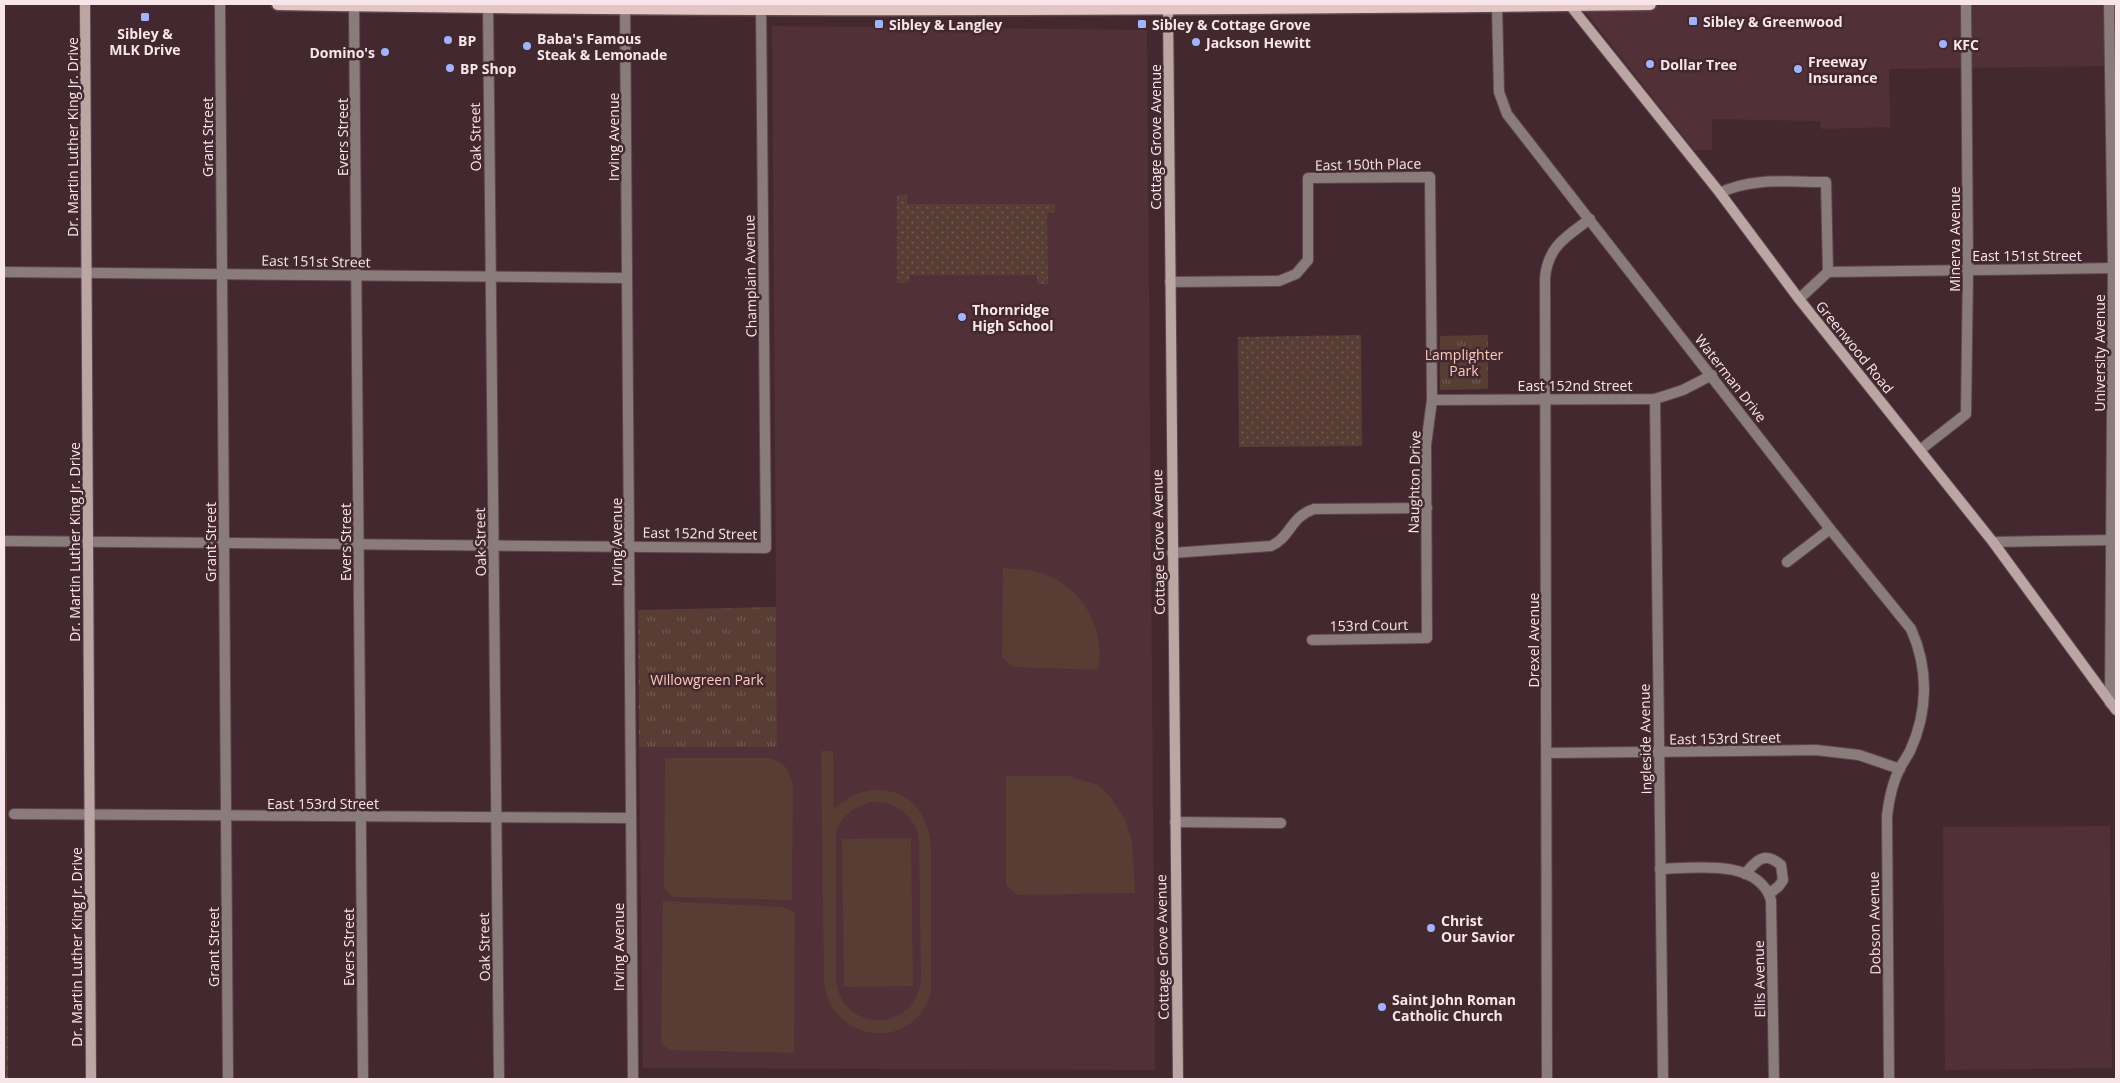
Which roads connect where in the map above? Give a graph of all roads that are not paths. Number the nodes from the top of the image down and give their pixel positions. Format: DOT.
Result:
graph roads {
  1 [pos="84,4"];
  2 [pos="220,4"];
  3 [pos="278,4"];
  4 [pos="354,4"];
  5 [pos="1569,4"];
  6 [pos="1650,4"];
  7 [pos="1966,4"];
  8 [pos="2109,4"];
  9 [pos="488,5"];
  10 [pos="626,6"];
  11 [pos="1168,6"];
  12 [pos="1354,6"];
  13 [pos="1497,6"];
  14 [pos="761,7"];
  15 [pos="896,7"];
  16 [pos="1030,7"];
  17 [pos="1430,177"];
  18 [pos="1720,192"];
  19 [pos="1590,219"];
  20 [pos="2115,268"];
  21 [pos="1968,269"];
  22 [pos="4,272"];
  23 [pos="86,272"];
  24 [pos="1828,272"];
  25 [pos="222,274"];
  26 [pos="356,275"];
  27 [pos="491,276"];
  28 [pos="627,278"];
  29 [pos="1170,282"];
  30 [pos="1799,300"];
  31 [pos="1712,374"];
  32 [pos="1546,399"];
  33 [pos="1655,399"];
  34 [pos="1432,400"];
  35 [pos="1920,450"];
  36 [pos="1427,508"];
  37 [pos="1830,529"];
  38 [pos="2114,540"];
  39 [pos="4,541"];
  40 [pos="88,542"];
  41 [pos="1993,542"];
  42 [pos="224,544"];
  43 [pos="359,544"];
  44 [pos="493,546"];
  45 [pos="629,546"];
  46 [pos="766,548"];
  47 [pos="1172,553"];
  48 [pos="1787,562"];
  49 [pos="1427,638"];
  50 [pos="1312,640"];
  51 [pos="2113,706"];
  52 [pos="1659,753"];
  53 [pos="1547,754"];
  54 [pos="1900,769"];
  55 [pos="14,814"];
  56 [pos="89,814"];
  57 [pos="226,816"];
  58 [pos="361,817"];
  59 [pos="496,818"];
  60 [pos="631,818"];
  61 [pos="1175,822"];
  62 [pos="1281,823"];
  63 [pos="1660,869"];
  64 [pos="1745,874"];
  65 [pos="1769,894"];
  66 [pos="91,1079"];
  67 [pos="228,1079"];
  68 [pos="363,1079"];
  69 [pos="499,1079"];
  70 [pos="633,1079"];
  71 [pos="1178,1079"];
  72 [pos="1547,1079"];
  73 [pos="1663,1079"];
  74 [pos="1774,1079"];
  75 [pos="1889,1079"];
  1 -- 23 [label="street, Dr. Martin Luther King Jr. Drive"];
  2 -- 25 [label="street, Grant Street"];
  3 -- 4 [label="main road"];
  4 -- 9 [label="main road"];
  4 -- 26 [label="street, Evers Street"];
  5 -- 6 [label="main road"];
  5 -- 13 [label="main road"];
  5 -- 18 [label="street, Greenwood Road"];
  7 -- 21 [label="street, Minerva Avenue"];
  8 -- 20 [label="street, University Avenue"];
  9 -- 10 [label="main road"];
  9 -- 27 [label="street, Oak Street"];
  10 -- 14 [label="main road"];
  10 -- 28 [label="street, Irving Avenue"];
  11 -- 12 [label="main road"];
  11 -- 16 [label="main road"];
  11 -- 29 [label="street, Cottage Grove Avenue"];
  12 -- 13 [label="main road"];
  13 -- 19 [label="street, Waterman Drive"];
  14 -- 15 [label="main road"];
  14 -- 46 [label="street, Champlain Avenue"];
  15 -- 16 [label="main road"];
  17 -- 29 [label="street, East 150th Place"];
  17 -- 34 [label="street, Naughton Drive"];
  18 -- 24 [label="street"];
  18 -- 30 [label="street, Greenwood Road"];
  19 -- 31 [label="street, Waterman Drive"];
  19 -- 32 [label="street, Drexel Avenue"];
  20 -- 21 [label="street, East 151st Street"];
  20 -- 38 [label="street, University Avenue"];
  21 -- 24 [label="street, East 151st Street"];
  21 -- 35 [label="street, Minerva Avenue"];
  22 -- 23 [label="street, East 151st Street"];
  23 -- 25 [label="street, East 151st Street"];
  23 -- 40 [label="street, Dr. Martin Luther King Jr. Drive"];
  24 -- 30 [label="street"];
  25 -- 26 [label="street, East 151st Street"];
  25 -- 42 [label="street, Grant Street"];
  26 -- 27 [label="street, East 151st Street"];
  26 -- 43 [label="street, Evers Street"];
  27 -- 28 [label="street, East 151st Street"];
  27 -- 44 [label="street, Oak Street"];
  28 -- 45 [label="street, Irving Avenue"];
  29 -- 47 [label="street, Cottage Grove Avenue"];
  30 -- 35 [label="street, Greenwood Road"];
  31 -- 33 [label="street, East 152nd Street"];
  31 -- 37 [label="street, Waterman Drive"];
  32 -- 33 [label="street, East 152nd Street"];
  32 -- 34 [label="street, East 152nd Street"];
  32 -- 53 [label="street, Drexel Avenue"];
  33 -- 52 [label="street, Ingleside Avenue"];
  34 -- 36 [label="street, Naughton Drive"];
  35 -- 41 [label="street, Greenwood Road"];
  36 -- 47 [label="street"];
  36 -- 49 [label="street, Naughton Drive"];
  37 -- 48 [label="street"];
  37 -- 54 [label="street, Waterman Drive"];
  38 -- 41 [label="street"];
  38 -- 51 [label="street, University Avenue"];
  39 -- 40 [label="street, East 152nd Street"];
  40 -- 42 [label="street, East 152nd Street"];
  40 -- 56 [label="street, Dr. Martin Luther King Jr. Drive"];
  41 -- 51 [label="street, Greenwood Road"];
  42 -- 43 [label="street, East 152nd Street"];
  42 -- 57 [label="street, Grant Street"];
  43 -- 44 [label="street, East 152nd Street"];
  43 -- 58 [label="street, Evers Street"];
  44 -- 45 [label="street, East 152nd Street"];
  44 -- 59 [label="street, Oak Street"];
  45 -- 46 [label="street, East 152nd Street"];
  45 -- 60 [label="street, Irving Avenue"];
  47 -- 61 [label="street, Cottage Grove Avenue"];
  49 -- 50 [label="street, 153rd Court"];
  52 -- 53 [label="street, East 153rd Street"];
  52 -- 54 [label="street, East 153rd Street"];
  52 -- 63 [label="street, Ingleside Avenue"];
  53 -- 72 [label="street, Drexel Avenue"];
  54 -- 75 [label="street, Dobson Avenue"];
  55 -- 56 [label="street, East 153rd Street"];
  56 -- 57 [label="street, East 153rd Street"];
  56 -- 66 [label="street, Dr. Martin Luther King Jr. Drive"];
  57 -- 58 [label="street, East 153rd Street"];
  57 -- 67 [label="street, Grant Street"];
  58 -- 59 [label="street, East 153rd Street"];
  58 -- 68 [label="street, Evers Street"];
  59 -- 60 [label="street, East 153rd Street"];
  59 -- 69 [label="street, Oak Street"];
  60 -- 70 [label="street, Irving Avenue"];
  61 -- 62 [label="street"];
  61 -- 71 [label="street, Cottage Grove Avenue"];
  63 -- 64 [label="street"];
  63 -- 73 [label="street, Ingleside Avenue"];
  64 -- 65 [label="street"];
  64 -- 65 [label="street"];
  65 -- 74 [label="street, Ellis Avenue"];
}
